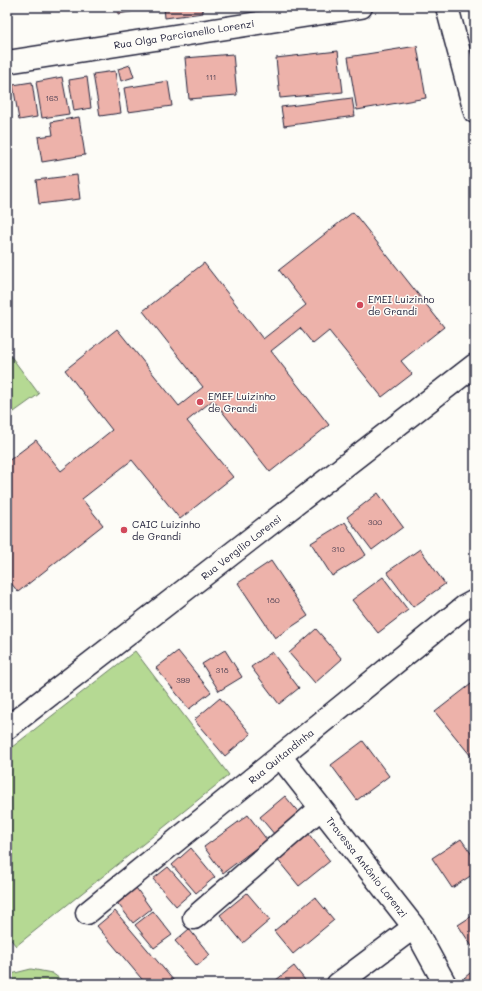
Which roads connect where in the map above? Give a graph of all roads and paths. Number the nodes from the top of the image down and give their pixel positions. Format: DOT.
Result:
graph roads {
  1 [pos="360,7"];
  2 [pos="447,7"];
  3 [pos="256,15"];
  4 [pos="7,62"];
  5 [pos="475,112"];
  6 [pos="475,366"];
  7 [pos="475,601"];
  8 [pos="7,728"];
  9 [pos="280,756"];
  10 [pos="321,808"];
  11 [pos="88,912"];
  12 [pos="194,918"];
  13 [pos="414,927"];
  14 [pos="338,984"];
  15 [pos="445,984"];
  1 -- 3 [label="street, Rua Olga Parcianello Lorenzi"];
  2 -- 5 [label="street"];
  3 -- 4 [label="street, Rua Olga Parcianello Lorenzi"];
  6 -- 8 [label="street, Rua Vergílio Lorensi"];
  7 -- 9 [label="street, Rua Quitandinha"];
  9 -- 10 [label="street, Travessa Antônio Lorenzi"];
  9 -- 11 [label="street, Rua Quitandinha"];
  10 -- 12 [label="street"];
  10 -- 13 [label="street, Travessa Antônio Lorenzi"];
  13 -- 14 [label="street"];
  13 -- 15 [label="street, Travessa Antônio Lorenzi"];
}
